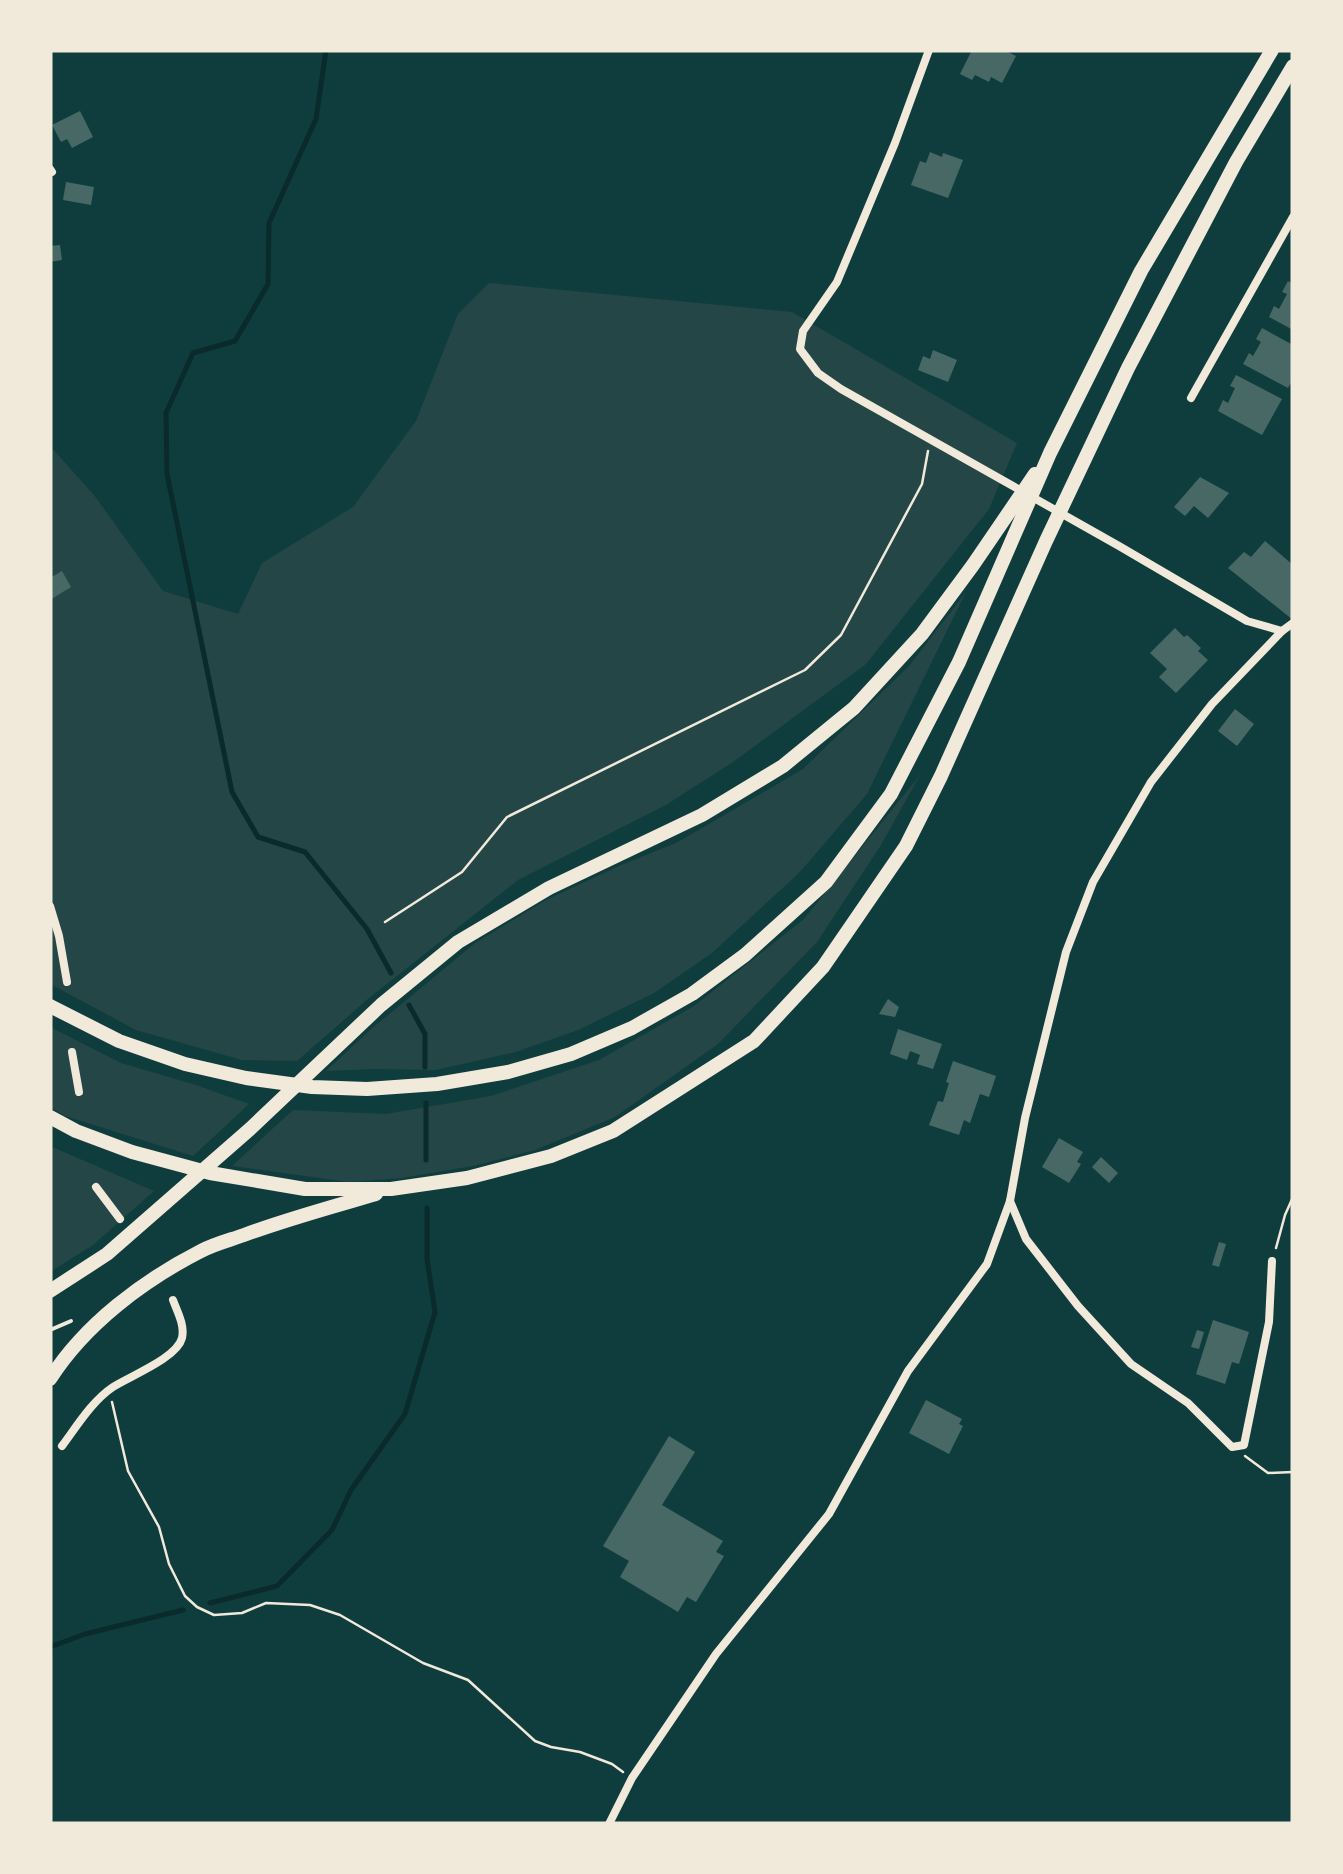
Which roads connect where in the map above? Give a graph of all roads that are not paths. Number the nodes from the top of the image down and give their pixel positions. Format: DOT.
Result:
graph roads {
  1 [pos="929,50"];
  2 [pos="1272,50"];
  3 [pos="1293,66"];
  4 [pos="1293,217"];
  5 [pos="1191,398"];
  6 [pos="1050,454"];
  7 [pos="1293,623"];
  8 [pos="1282,630"];
  9 [pos="50,906"];
  10 [pos="67,982"];
  11 [pos="50,1006"];
  12 [pos="72,1052"];
  13 [pos="79,1092"];
  14 [pos="50,1117"];
  15 [pos="96,1186"];
  16 [pos="391,1189"];
  17 [pos="1010,1200"];
  18 [pos="120,1218"];
  19 [pos="1272,1261"];
  20 [pos="50,1291"];
  21 [pos="173,1300"];
  22 [pos="71,1321"];
  23 [pos="50,1330"];
  24 [pos="50,1379"];
  25 [pos="62,1446"];
  26 [pos="609,1824"];
  1 -- 8 [label="street"];
  2 -- 6 [label="highway"];
  3 -- 16 [label="highway"];
  4 -- 5 [label="street"];
  6 -- 11 [label="highway"];
  6 -- 20 [label="highway"];
  7 -- 8 [label="street"];
  8 -- 17 [label="street"];
  9 -- 10 [label="street"];
  12 -- 13 [label="street"];
  14 -- 16 [label="highway"];
  15 -- 18 [label="street"];
  16 -- 24 [label="highway"];
  17 -- 19 [label="street"];
  17 -- 26 [label="street"];
  21 -- 25 [label="street"];
  22 -- 23 [label="lane"];
}
